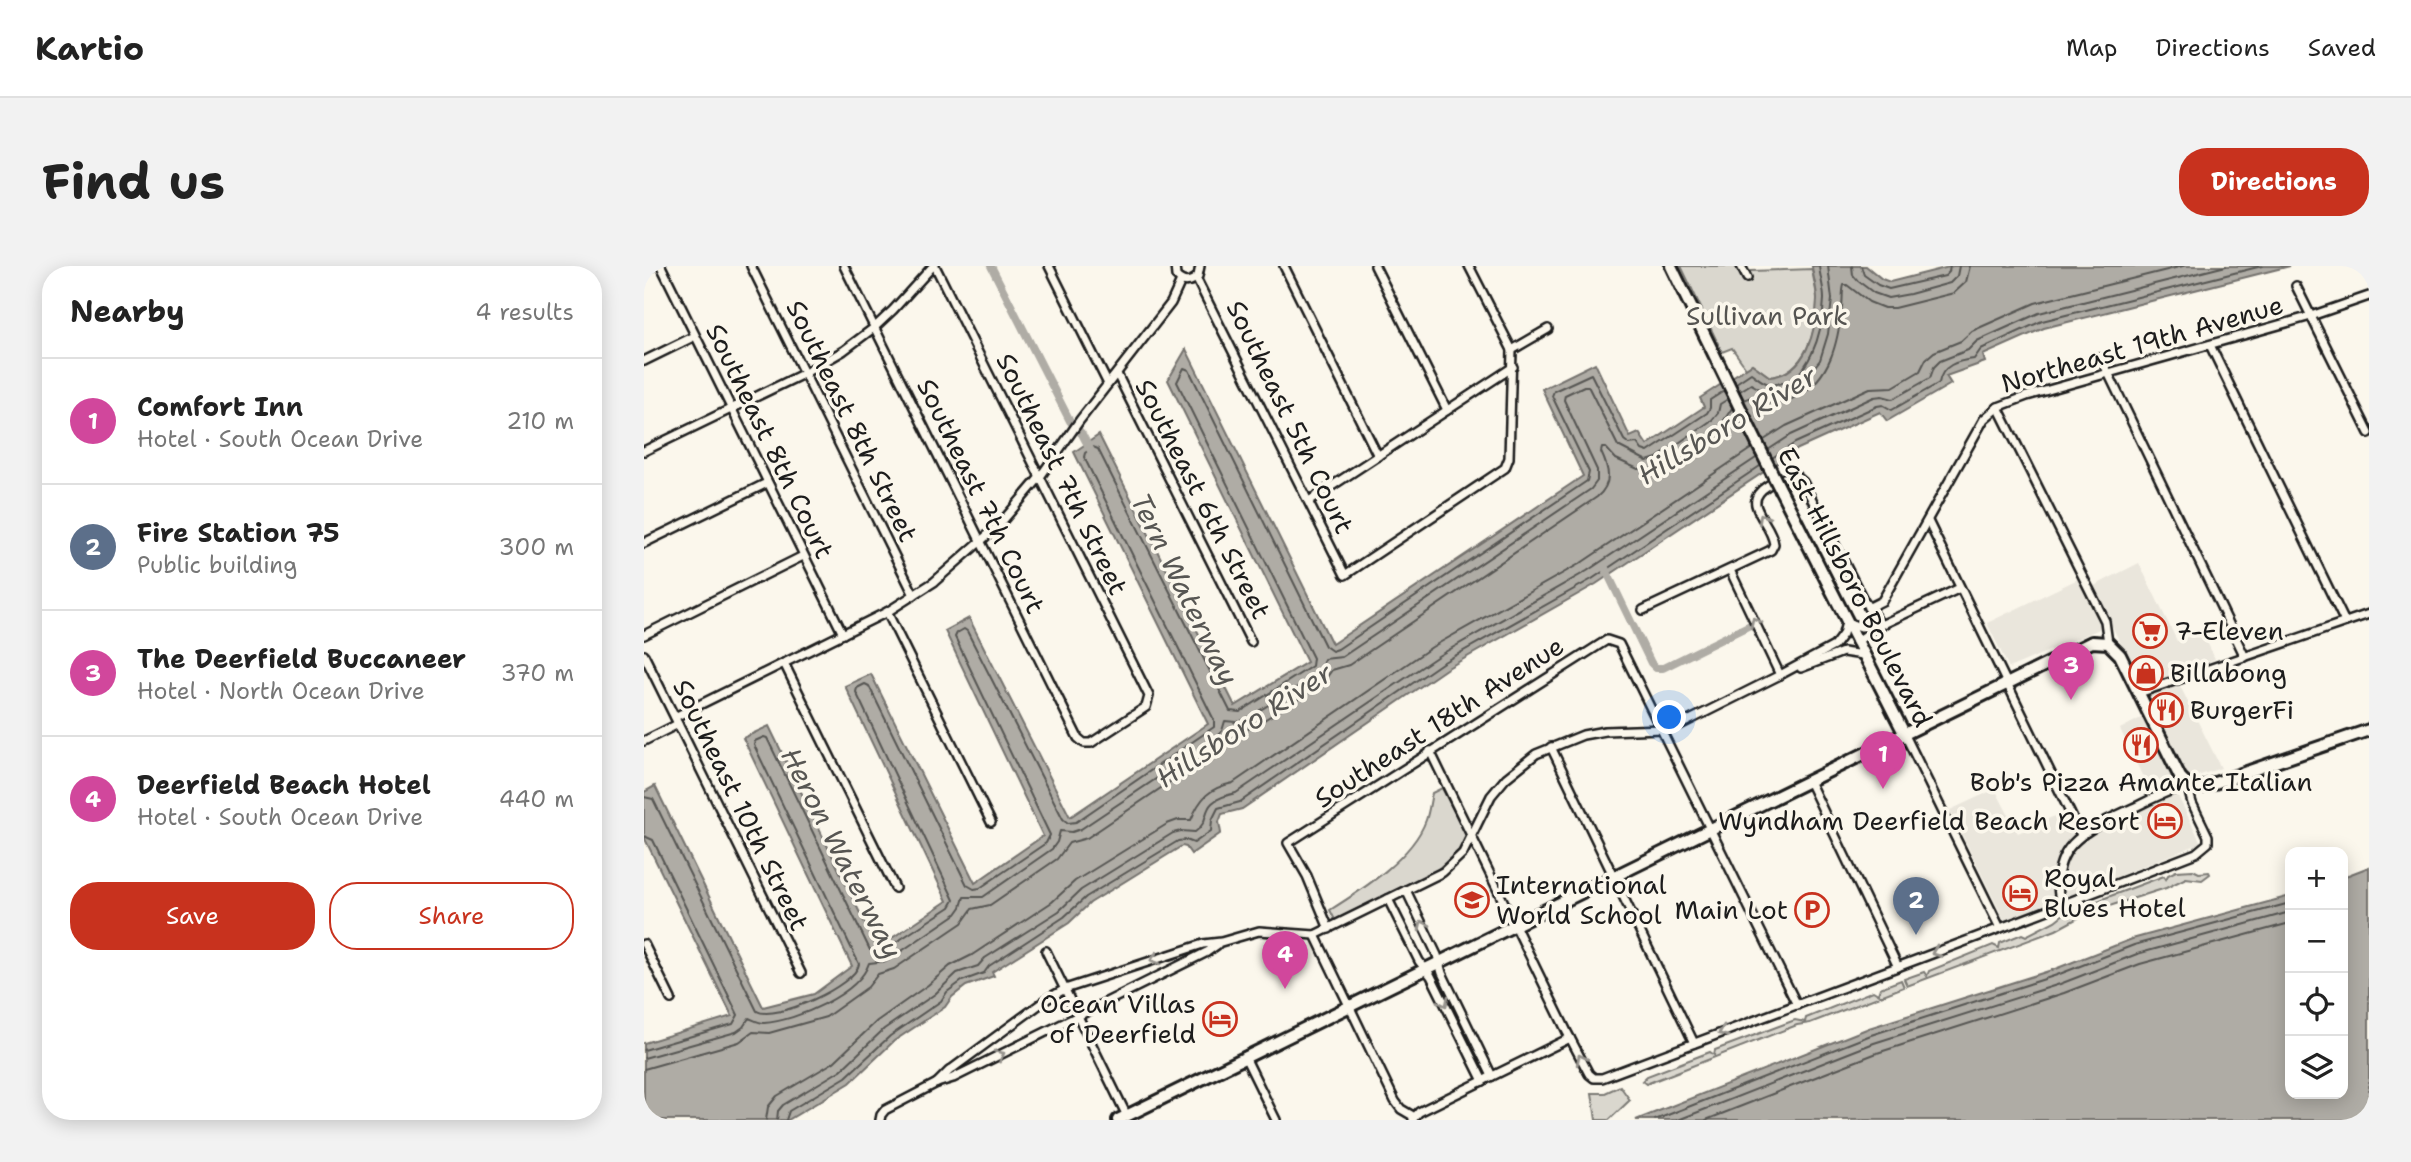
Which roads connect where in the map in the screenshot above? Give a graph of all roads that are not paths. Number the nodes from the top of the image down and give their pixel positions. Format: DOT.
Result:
graph roads {
  1 [pos="652,266"];
  2 [pos="661,266"];
  3 [pos="751,266"];
  4 [pos="844,266"];
  5 [pos="934,266"];
  6 [pos="1049,266"];
  7 [pos="1174,266"];
  8 [pos="1200,266"];
  9 [pos="1284,266"];
  10 [pos="1375,266"];
  11 [pos="1469,266"];
  12 [pos="1671,266"];
  13 [pos="1741,266"];
  14 [pos="644,270"];
  15 [pos="1196,278"];
  16 [pos="1747,278"];
  17 [pos="1181,281"];
  18 [pos="2296,286"];
  19 [pos="2369,296"];
  20 [pos="2311,316"];
  21 [pos="874,327"];
  22 [pos="1548,329"];
  23 [pos="695,336"];
  24 [pos="2210,345"];
  25 [pos="1512,351"];
  26 [pos="2101,358"];
  27 [pos="644,361"];
  28 [pos="1513,367"];
  29 [pos="805,373"];
  30 [pos="2108,373"];
  31 [pos="1117,374"];
  32 [pos="1108,384"];
  33 [pos="1998,407"];
  34 [pos="731,409"];
  35 [pos="1447,410"];
  36 [pos="2369,433"];
  37 [pos="644,451"];
  38 [pos="1378,456"];
  39 [pos="1040,477"];
  40 [pos="767,483"];
  41 [pos="1309,501"];
  42 [pos="1928,521"];
  43 [pos="644,543"];
  44 [pos="981,543"];
  45 [pos="803,556"];
  46 [pos="1730,570"];
  47 [pos="1960,588"];
  48 [pos="914,595"];
  49 [pos="1868,608"];
  50 [pos="1643,610"];
  51 [pos="887,612"];
  52 [pos="2369,614"];
  53 [pos="2345,621"];
  54 [pos="1846,622"];
  55 [pos="1881,625"];
  56 [pos="843,634"];
  57 [pos="644,635"];
  58 [pos="1251,642"];
  59 [pos="1856,642"];
  60 [pos="2108,643"];
  61 [pos="644,655"];
  62 [pos="1863,655"];
  63 [pos="2245,657"];
  64 [pos="784,663"];
  65 [pos="1780,675"];
  66 [pos="2007,683"];
  67 [pos="2139,693"];
  68 [pos="676,720"];
  69 [pos="1662,729"];
  70 [pos="2369,730"];
  71 [pos="1904,733"];
  72 [pos="644,741"];
  73 [pos="1084,743"];
  74 [pos="1551,747"];
  75 [pos="1430,751"];
  76 [pos="1809,781"];
  77 [pos="2187,785"];
  78 [pos="991,822"];
  79 [pos="1711,828"];
  80 [pos="2081,835"];
  81 [pos="1472,837"];
  82 [pos="1614,876"];
  83 [pos="895,888"];
  84 [pos="1406,890"];
  85 [pos="1388,899"];
  86 [pos="2062,905"];
  87 [pos="1515,925"];
  88 [pos="2000,928"];
  89 [pos="1329,929"];
  90 [pos="1315,936"];
  91 [pos="1221,942"];
  92 [pos="644,944"];
  93 [pos="1046,951"];
  94 [pos="1439,962"];
  95 [pos="1898,967"];
  96 [pos="1425,968"];
  97 [pos="801,973"];
  98 [pos="1065,989"];
  99 [pos="671,999"];
  100 [pos="1797,1005"];
  101 [pos="1349,1006"];
  102 [pos="1078,1016"];
  103 [pos="1570,1038"];
  104 [pos="1694,1044"];
  105 [pos="1245,1057"];
  106 [pos="1492,1076"];
  107 [pos="1483,1081"];
  108 [pos="937,1083"];
  109 [pos="880,1117"];
  110 [pos="1123,1118"];
  111 [pos="1413,1118"];
  112 [pos="1276,1120"];
  1 -- 14 [label="street"];
  2 -- 23 [label="street, Southeast 8th Court"];
  3 -- 29 [label="street, Southeast 8th Street"];
  4 -- 21 [label="street, Southeast 7th Court"];
  5 -- 21 [label="street"];
  5 -- 39 [label="street, Southeast 7th Street"];
  6 -- 32 [label="street, Southeast 6th Street"];
  7 -- 17 [label="street"];
  8 -- 15 [label="street"];
  9 -- 38 [label="street"];
  10 -- 35 [label="street"];
  11 -- 25 [label="street"];
  12 -- 54 [label="main road, East Hillsboro Boulevard, bridge"];
  13 -- 16 [label="street"];
  15 -- 17 [label="street"];
  15 -- 41 [label="street, Southeast 5th Court"];
  17 -- 31 [label="street"];
  18 -- 20 [label="street"];
  19 -- 20 [label="street, Northeast 19th Avenue"];
  20 -- 24 [label="street, Northeast 19th Avenue"];
  20 -- 36 [label="street"];
  21 -- 29 [label="street"];
  21 -- 44 [label="street, Southeast 7th Court"];
  22 -- 25 [label="street"];
  23 -- 27 [label="street"];
  23 -- 34 [label="street, Southeast 8th Court"];
  24 -- 30 [label="street, Northeast 19th Avenue"];
  24 -- 53 [label="street"];
  25 -- 28 [label="street"];
  26 -- 30 [label="street"];
  28 -- 35 [label="street"];
  28 -- 41 [label="street, Southeast 5th Court"];
  29 -- 34 [label="street"];
  29 -- 48 [label="street, Southeast 8th Street"];
  30 -- 33 [label="street, Northeast 19th Avenue"];
  30 -- 63 [label="street"];
  31 -- 32 [label="street"];
  31 -- 58 [label="street, Southeast 6th Street"];
  32 -- 39 [label="street"];
  33 -- 42 [label="street, Northeast 19th Avenue"];
  33 -- 60 [label="street"];
  34 -- 37 [label="street"];
  34 -- 40 [label="street, Southeast 8th Court"];
  35 -- 38 [label="street"];
  38 -- 41 [label="street"];
  39 -- 44 [label="street"];
  39 -- 73 [label="street, Southeast 7th Street"];
  40 -- 43 [label="street"];
  40 -- 45 [label="street, Southeast 8th Court"];
  42 -- 47 [label="street"];
  42 -- 49 [label="street, Northeast 19th Avenue"];
  44 -- 48 [label="street"];
  44 -- 73 [label="street, Southeast 7th Court"];
  45 -- 56 [label="street, Southeast 8th Court"];
  45 -- 57 [label="street"];
  46 -- 49 [label="street, one-way"];
  46 -- 50 [label="street"];
  65 -- 46 [label="street, one-way"];
  47 -- 55 [label="street"];
  47 -- 66 [label="street"];
  48 -- 51 [label="street"];
  49 -- 55 [label="street"];
  51 -- 56 [label="street"];
  51 -- 78 [label="street"];
  52 -- 53 [label="street"];
  53 -- 63 [label="street"];
  54 -- 55 [label="street"];
  54 -- 59 [label="main road, East Hillsboro Boulevard"];
  54 -- 65 [label="street"];
  55 -- 59 [label="street"];
  56 -- 64 [label="street"];
  59 -- 62 [label="main road, East Hillsboro Boulevard"];
  60 -- 66 [label="main road"];
  60 -- 67 [label="main road"];
  61 -- 68 [label="street, Southeast 10th Street"];
  62 -- 65 [label="street"];
  62 -- 71 [label="main road, East Hillsboro Boulevard"];
  63 -- 67 [label="street"];
  64 -- 68 [label="street"];
  64 -- 83 [label="street"];
  65 -- 69 [label="street"];
  66 -- 71 [label="main road"];
  66 -- 80 [label="street"];
  67 -- 77 [label="main road"];
  68 -- 72 [label="street"];
  68 -- 97 [label="street, Southeast 10th Street"];
  69 -- 74 [label="street"];
  69 -- 75 [label="street, Southeast 18th Avenue"];
  69 -- 79 [label="street"];
  70 -- 77 [label="main road"];
  71 -- 76 [label="main road"];
  71 -- 88 [label="street, East Hillsboro Boulevard"];
  74 -- 81 [label="street"];
  74 -- 82 [label="street"];
  75 -- 81 [label="street"];
  75 -- 89 [label="street, Southeast 18th Avenue"];
  76 -- 79 [label="main road"];
  76 -- 95 [label="street"];
  77 -- 80 [label="street"];
  77 -- 86 [label="street"];
  79 -- 82 [label="main road"];
  79 -- 100 [label="street"];
  80 -- 86 [label="street"];
  81 -- 84 [label="street"];
  81 -- 87 [label="street"];
  82 -- 87 [label="main road"];
  82 -- 104 [label="street"];
  84 -- 85 [label="street"];
  94 -- 84 [label="street, one-way"];
  85 -- 89 [label="street"];
  85 -- 96 [label="street"];
  86 -- 88 [label="street"];
  87 -- 94 [label="main road"];
  87 -- 103 [label="street"];
  88 -- 95 [label="street, one-way"];
  89 -- 90 [label="street"];
  90 -- 91 [label="street"];
  90 -- 101 [label="street"];
  91 -- 98 [label="street, one-way"];
  91 -- 102 [label="street"];
  92 -- 99 [label="street"];
  93 -- 98 [label="street"];
  94 -- 96 [label="main road"];
  94 -- 106 [label="street"];
  95 -- 100 [label="street"];
  96 -- 101 [label="main road"];
  96 -- 107 [label="street, one-way"];
  98 -- 102 [label="street"];
  98 -- 108 [label="street"];
  100 -- 104 [label="street, one-way"];
  101 -- 105 [label="main road"];
  101 -- 111 [label="street"];
  108 -- 102 [label="street, one-way"];
  102 -- 110 [label="street"];
  104 -- 103 [label="street, one-way"];
  103 -- 106 [label="street"];
  105 -- 110 [label="main road"];
  105 -- 112 [label="street"];
  106 -- 107 [label="street"];
  107 -- 111 [label="street"];
  108 -- 109 [label="street"];
}
